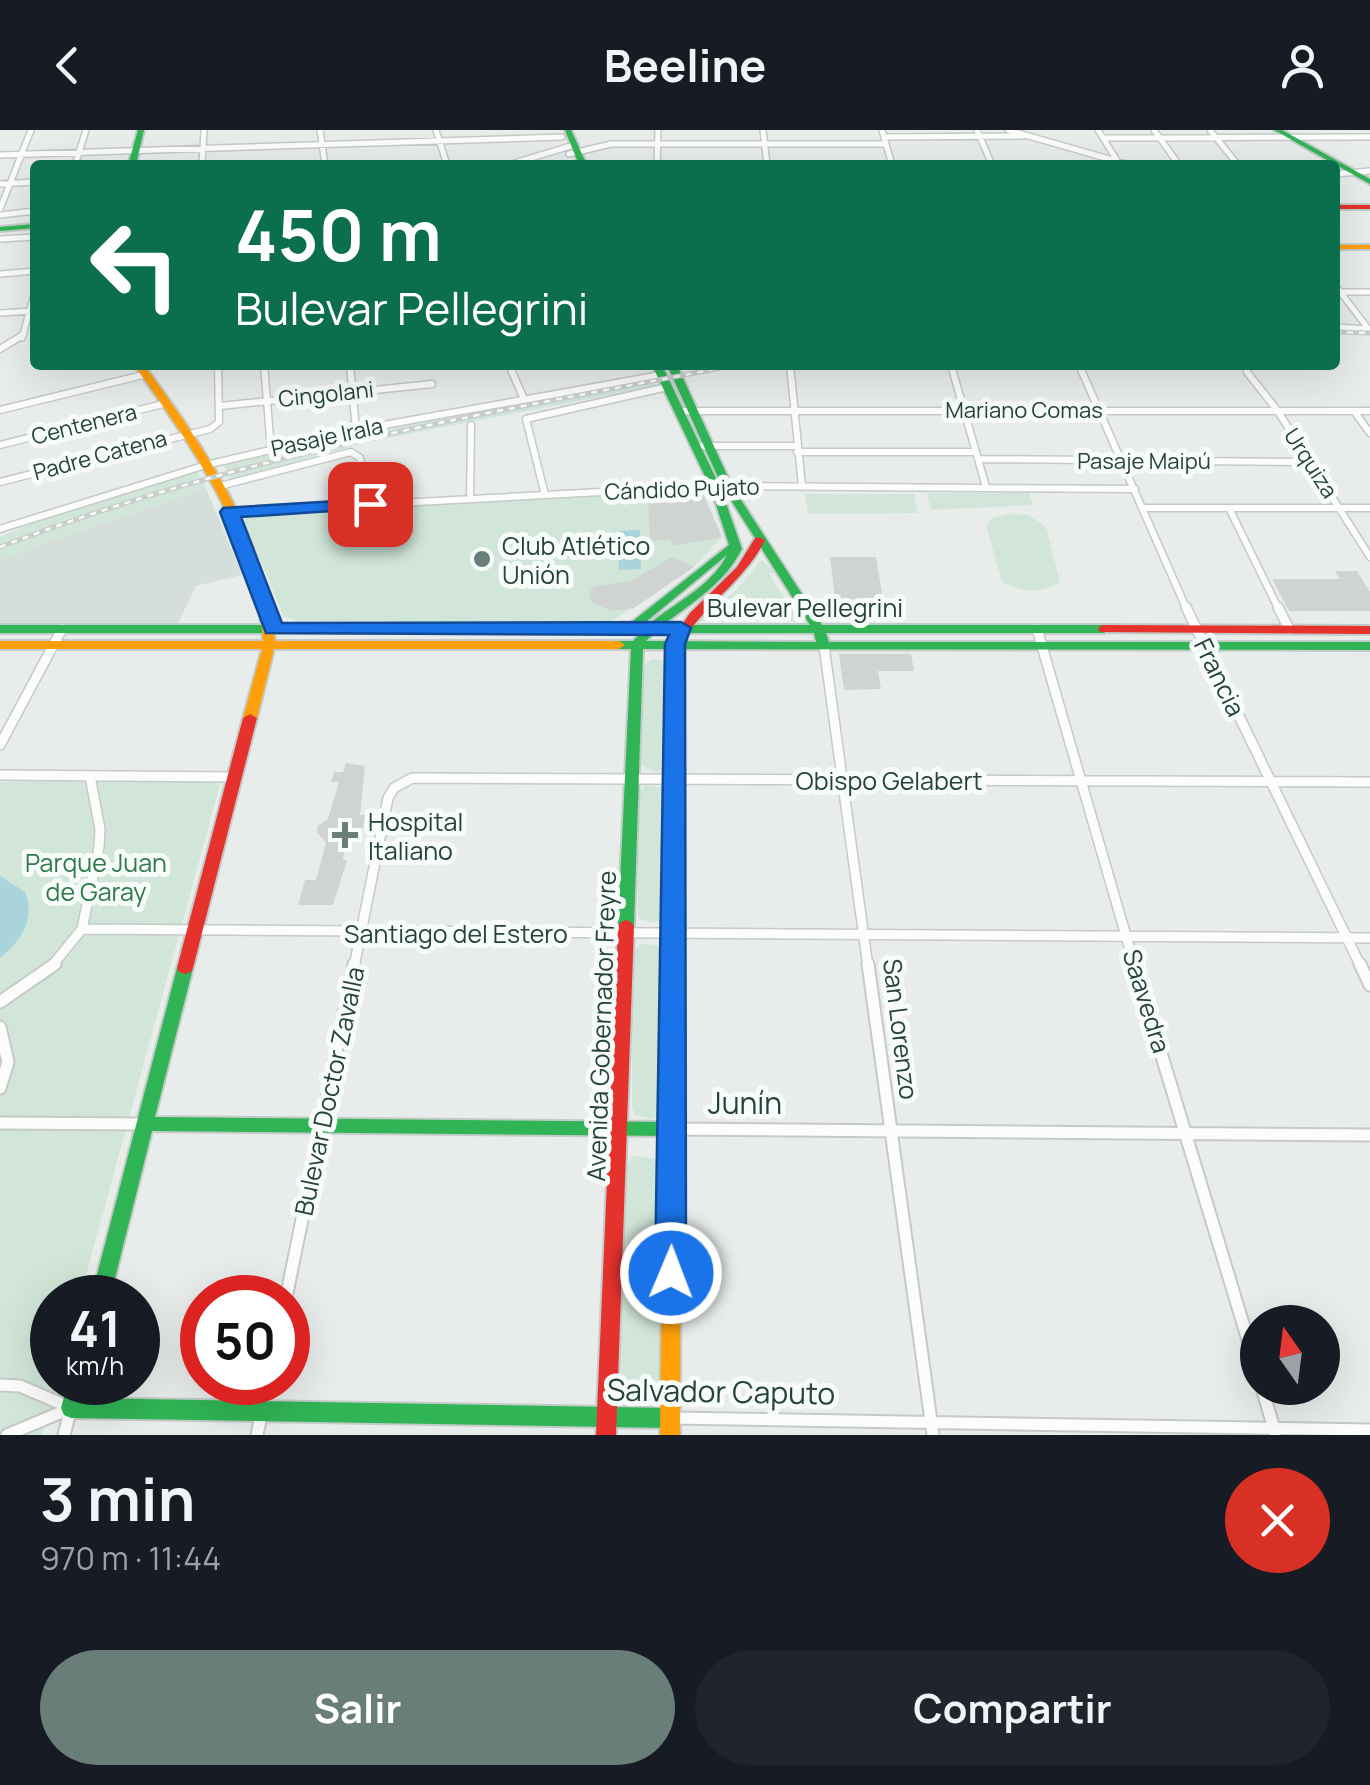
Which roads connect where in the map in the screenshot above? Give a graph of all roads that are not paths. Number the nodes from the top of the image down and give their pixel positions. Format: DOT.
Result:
graph roads {
  1 [pos="31,130"];
  2 [pos="86,130"];
  3 [pos="132,130"];
  4 [pos="141,130"];
  5 [pos="204,130"];
  6 [pos="320,130"];
  7 [pos="436,130"];
  8 [pos="658,130"];
  9 [pos="762,130"];
  10 [pos="977,130"];
  11 [pos="1008,130"];
  12 [pos="1098,130"];
  13 [pos="1154,130"];
  14 [pos="1210,130"];
  15 [pos="1344,130"];
  16 [pos="1289,134"];
  17 [pos="1024,136"];
  18 [pos="884,137"];
  19 [pos="980,137"];
  20 [pos="1350,137"];
  21 [pos="1104,138"];
  22 [pos="1160,138"];
  23 [pos="1216,138"];
  24 [pos="1370,138"];
  25 [pos="439,140"];
  26 [pos="322,144"];
  27 [pos="658,144"];
  28 [pos="764,144"];
  29 [pos="203,146"];
  30 [pos="570,147"];
  31 [pos="132,149"];
  32 [pos="79,150"];
  33 [pos="23,153"];
  34 [pos="0,155"];
  35 [pos="76,160"];
  36 [pos="126,160"];
  37 [pos="132,160"];
  38 [pos="202,160"];
  39 [pos="324,160"];
  40 [pos="445,160"];
  41 [pos="525,160"];
  42 [pos="658,160"];
  43 [pos="766,160"];
  44 [pos="990,160"];
  45 [pos="1108,160"];
  46 [pos="1117,160"];
  47 [pos="1175,160"];
  48 [pos="1234,160"];
  49 [pos="1338,160"];
  50 [pos="1340,161"];
  51 [pos="1365,174"];
  52 [pos="30,182"];
  53 [pos="10,183"];
  54 [pos="0,184"];
  55 [pos="1340,207"];
  56 [pos="1370,207"];
  57 [pos="30,211"];
  58 [pos="0,212"];
  59 [pos="30,224"];
  60 [pos="0,226"];
  61 [pos="30,237"];
  62 [pos="0,240"];
  63 [pos="1340,247"];
  64 [pos="1370,247"];
  65 [pos="30,272"];
  66 [pos="0,274"];
  67 [pos="1340,290"];
  68 [pos="1370,292"];
  69 [pos="1340,294"];
  70 [pos="30,311"];
  71 [pos="0,314"];
  72 [pos="30,316"];
  73 [pos="1340,327"];
  74 [pos="1369,329"];
  75 [pos="0,349"];
  76 [pos="134,370"];
  77 [pos="146,370"];
  78 [pos="146,370"];
  79 [pos="218,370"];
  80 [pos="264,370"];
  81 [pos="350,370"];
  82 [pos="511,370"];
  83 [pos="790,370"];
  84 [pos="952,370"];
  85 [pos="1081,370"];
  86 [pos="1247,372"];
  87 [pos="664,373"];
  88 [pos="432,384"];
  89 [pos="351,391"];
  90 [pos="524,399"];
  91 [pos="266,401"];
  92 [pos="167,402"];
  93 [pos="220,406"];
  94 [pos="0,410"];
  95 [pos="685,410"];
  96 [pos="792,410"];
  97 [pos="963,410"];
  98 [pos="1277,410"];
  99 [pos="1100,411"];
  100 [pos="1354,411"];
  101 [pos="1370,411"];
  102 [pos="530,416"];
  103 [pos="471,425"];
  104 [pos="356,430"];
  105 [pos="194,432"];
  106 [pos="1370,433"];
  107 [pos="0,445"];
  108 [pos="702,446"];
  109 [pos="797,449"];
  110 [pos="270,450"];
  111 [pos="977,456"];
  112 [pos="1123,461"];
  113 [pos="1310,462"];
  114 [pos="212,463"];
  115 [pos="0,482"];
  116 [pos="224,484"];
  117 [pos="720,486"];
  118 [pos="802,486"];
  119 [pos="986,487"];
  120 [pos="1135,489"];
  121 [pos="545,495"];
  122 [pos="470,498"];
  123 [pos="370,504"];
  124 [pos="1144,508"];
  125 [pos="1229,508"];
  126 [pos="1339,508"];
  127 [pos="1370,508"];
  128 [pos="228,509"];
  129 [pos="0,529"];
  130 [pos="735,539"];
  131 [pos="759,540"];
  132 [pos="1370,558"];
  133 [pos="634,626"];
  134 [pos="653,626"];
  135 [pos="491,628"];
  136 [pos="515,628"];
  137 [pos="0,629"];
  138 [pos="62,629"];
  139 [pos="273,629"];
  140 [pos="1037,629"];
  141 [pos="819,630"];
  142 [pos="1196,630"];
  143 [pos="1289,630"];
  144 [pos="1370,630"];
  145 [pos="678,636"];
  146 [pos="636,644"];
  147 [pos="0,645"];
  148 [pos="54,645"];
  149 [pos="269,645"];
  150 [pos="1203,645"];
  151 [pos="483,646"];
  152 [pos="507,646"];
  153 [pos="824,646"];
  154 [pos="1041,646"];
  155 [pos="1370,646"];
  156 [pos="0,745"];
  157 [pos="0,775"];
  158 [pos="90,776"];
  159 [pos="235,777"];
  160 [pos="408,777"];
  161 [pos="674,778"];
  162 [pos="633,779"];
  163 [pos="843,780"];
  164 [pos="1078,781"];
  165 [pos="1271,782"];
  166 [pos="1370,782"];
  167 [pos="82,929"];
  168 [pos="194,930"];
  169 [pos="673,932"];
  170 [pos="361,933"];
  171 [pos="627,933"];
  172 [pos="867,936"];
  173 [pos="1128,936"];
  174 [pos="1347,937"];
  175 [pos="1370,938"];
  176 [pos="1370,985"];
  177 [pos="0,1002"];
  178 [pos="1,1034"];
  179 [pos="0,1088"];
  180 [pos="0,1123"];
  181 [pos="144,1124"];
  182 [pos="620,1127"];
  183 [pos="322,1128"];
  184 [pos="672,1129"];
  185 [pos="892,1130"];
  186 [pos="1370,1135"];
  187 [pos="1188,1136"];
  188 [pos="106,1275"];
  189 [pos="291,1275"];
  190 [pos="1240,1312"];
  191 [pos="0,1385"];
  192 [pos="72,1405"];
  193 [pos="263,1405"];
  194 [pos="1267,1405"];
  195 [pos="71,1408"];
  196 [pos="262,1411"];
  197 [pos="607,1418"];
  198 [pos="670,1418"];
  199 [pos="932,1428"];
  200 [pos="1370,1430"];
  201 [pos="1275,1432"];
  202 [pos="8,1435"];
  203 [pos="64,1435"];
  204 [pos="256,1435"];
  205 [pos="606,1435"];
  206 [pos="670,1435"];
  1 -- 33 [label="street"];
  2 -- 32 [label="street"];
  3 -- 31 [label="main road"];
  4 -- 31 [label="main road"];
  5 -- 29 [label="street"];
  6 -- 26 [label="street"];
  7 -- 25 [label="street"];
  8 -- 27 [label="street"];
  9 -- 28 [label="street"];
  10 -- 19 [label="street"];
  11 -- 17 [label="street"];
  12 -- 21 [label="street"];
  13 -- 22 [label="street"];
  14 -- 23 [label="street"];
  15 -- 20 [label="street"];
  16 -- 20 [label="street"];
  16 -- 23 [label="street"];
  16 -- 49 [label="main road"];
  17 -- 19 [label="street"];
  17 -- 45 [label="street"];
  18 -- 19 [label="street"];
  18 -- 28 [label="street"];
  19 -- 44 [label="street"];
  20 -- 24 [label="street"];
  21 -- 22 [label="street"];
  21 -- 46 [label="street"];
  22 -- 23 [label="street"];
  22 -- 47 [label="street"];
  23 -- 48 [label="street"];
  25 -- 26 [label="street"];
  25 -- 30 [label="street"];
  25 -- 40 [label="street"];
  26 -- 29 [label="street"];
  26 -- 39 [label="street"];
  27 -- 28 [label="street"];
  27 -- 30 [label="street"];
  27 -- 42 [label="street"];
  28 -- 43 [label="street"];
  29 -- 31 [label="street"];
  29 -- 38 [label="street"];
  30 -- 41 [label="street"];
  31 -- 32 [label="street"];
  31 -- 36 [label="main road"];
  31 -- 37 [label="main road"];
  32 -- 33 [label="street"];
  32 -- 35 [label="street"];
  33 -- 34 [label="street"];
  33 -- 53 [label="street"];
  50 -- 51 [label="main road"];
  52 -- 53 [label="street"];
  53 -- 54 [label="street"];
  53 -- 58 [label="street"];
  55 -- 56 [label="main road"];
  57 -- 58 [label="street"];
  59 -- 60 [label="main road"];
  61 -- 62 [label="street"];
  63 -- 64 [label="main road"];
  65 -- 66 [label="street"];
  67 -- 68 [label="street"];
  69 -- 74 [label="street"];
  70 -- 71 [label="street"];
  72 -- 75 [label="street"];
  73 -- 74 [label="street"];
  76 -- 94 [label="street"];
  77 -- 92 [label="main road"];
  78 -- 105 [label="main road"];
  79 -- 93 [label="street"];
  80 -- 91 [label="street"];
  81 -- 89 [label="street"];
  82 -- 90 [label="street"];
  83 -- 96 [label="street"];
  84 -- 97 [label="street"];
  85 -- 99 [label="street, Francia"];
  86 -- 98 [label="street, Urquiza"];
  87 -- 90 [label="street, Pasaje Irala"];
  87 -- 95 [label="main road"];
  87 -- 95 [label="main road"];
  87 -- 102 [label="street"];
  88 -- 89 [label="street, Cingolani"];
  89 -- 91 [label="street, Cingolani"];
  89 -- 104 [label="street"];
  90 -- 104 [label="street, Pasaje Irala"];
  91 -- 93 [label="street, Cingolani"];
  91 -- 110 [label="street"];
  92 -- 105 [label="main road"];
  92 -- 107 [label="street, Centenera"];
  93 -- 105 [label="street"];
  95 -- 96 [label="street, Mariano Comas"];
  95 -- 108 [label="main road"];
  96 -- 97 [label="street, Mariano Comas"];
  96 -- 109 [label="street"];
  97 -- 99 [label="street, Mariano Comas"];
  97 -- 111 [label="street"];
  98 -- 99 [label="street, Mariano Comas"];
  98 -- 100 [label="street, Mariano Comas"];
  98 -- 113 [label="street, Urquiza"];
  99 -- 112 [label="street, Francia"];
  100 -- 101 [label="street, Mariano Comas"];
  100 -- 106 [label="street"];
  102 -- 121 [label="street"];
  103 -- 122 [label="street"];
  104 -- 110 [label="street, Pasaje Irala"];
  105 -- 114 [label="main road"];
  105 -- 115 [label="street, Padre Catena"];
  108 -- 109 [label="street, Pasaje Maipú"];
  108 -- 117 [label="main road"];
  109 -- 111 [label="street, Pasaje Maipú"];
  109 -- 118 [label="street"];
  110 -- 114 [label="street, Pasaje Irala"];
  111 -- 112 [label="street, Pasaje Maipú"];
  111 -- 119 [label="street"];
  112 -- 113 [label="street, Pasaje Maipú"];
  112 -- 120 [label="street, Francia"];
  113 -- 126 [label="street, Urquiza"];
  114 -- 116 [label="main road"];
  114 -- 128 [label="main road"];
  114 -- 129 [label="street, Pasaje Irala"];
  116 -- 123 [label="street, Pasaje Irala"];
  116 -- 128 [label="main road"];
  117 -- 118 [label="street, Cándido Pujato"];
  117 -- 121 [label="street, Cándido Pujato"];
  117 -- 130 [label="main road"];
  117 -- 131 [label="main road, San Lorenzo"];
  118 -- 119 [label="street, Cándido Pujato"];
  119 -- 120 [label="street, Cándido Pujato"];
  120 -- 124 [label="street, Francia"];
  121 -- 122 [label="street, Cándido Pujato"];
  122 -- 123 [label="street, Cándido Pujato"];
  123 -- 128 [label="street, Cándido Pujato"];
  124 -- 125 [label="street"];
  124 -- 142 [label="street, Francia"];
  125 -- 126 [label="street"];
  125 -- 143 [label="street"];
  126 -- 127 [label="street"];
  126 -- 132 [label="street, Urquiza"];
  128 -- 139 [label="main road"];
  130 -- 133 [label="main road"];
  130 -- 134 [label="main road"];
  131 -- 141 [label="main road, San Lorenzo"];
  131 -- 145 [label="main road"];
  133 -- 134 [label="main road, Bulevar Pellegrini"];
  133 -- 136 [label="main road, Bulevar Pellegrini"];
  134 -- 145 [label="main road, Bulevar Pellegrini"];
  134 -- 146 [label="main road"];
  135 -- 136 [label="main road, Bulevar Pellegrini"];
  135 -- 139 [label="main road, Bulevar Pellegrini"];
  135 -- 151 [label="main road"];
  136 -- 152 [label="main road"];
  137 -- 138 [label="main road, Bulevar Pellegrini"];
  138 -- 139 [label="main road, Bulevar Pellegrini"];
  138 -- 148 [label="street"];
  139 -- 149 [label="main road"];
  140 -- 141 [label="main road, Bulevar Pellegrini"];
  140 -- 142 [label="main road, Bulevar Pellegrini"];
  140 -- 154 [label="street, Saavedra"];
  141 -- 145 [label="main road, Bulevar Pellegrini"];
  141 -- 153 [label="main road, San Lorenzo"];
  142 -- 143 [label="main road, Bulevar Pellegrini"];
  142 -- 150 [label="street, Francia"];
  143 -- 144 [label="main road, Bulevar Pellegrini"];
  145 -- 146 [label="main road, Bulevar Pellegrini"];
  145 -- 153 [label="main road, Bulevar Pellegrini"];
  145 -- 161 [label="main road"];
  146 -- 152 [label="main road, Bulevar Pellegrini"];
  146 -- 162 [label="main road, Avenida Gobernador Freyre"];
  147 -- 148 [label="main road, Bulevar Pellegrini"];
  148 -- 149 [label="main road, Bulevar Pellegrini"];
  148 -- 156 [label="street"];
  149 -- 151 [label="main road, Bulevar Pellegrini"];
  149 -- 159 [label="main road"];
  150 -- 154 [label="main road, Bulevar Pellegrini"];
  150 -- 155 [label="main road, Bulevar Pellegrini"];
  150 -- 165 [label="street, Francia"];
  151 -- 152 [label="main road, Bulevar Pellegrini"];
  153 -- 154 [label="main road, Bulevar Pellegrini"];
  153 -- 163 [label="street, San Lorenzo"];
  154 -- 164 [label="street, Saavedra"];
  157 -- 158 [label="street"];
  158 -- 159 [label="street"];
  158 -- 167 [label="street"];
  159 -- 168 [label="main road"];
  160 -- 162 [label="street, Obispo Gelabert"];
  160 -- 170 [label="street, Bulevar Doctor Zavalla"];
  161 -- 162 [label="street, Obispo Gelabert"];
  161 -- 163 [label="street, Obispo Gelabert"];
  161 -- 169 [label="main road"];
  162 -- 171 [label="main road, Avenida Gobernador Freyre"];
  163 -- 164 [label="street, Obispo Gelabert"];
  163 -- 172 [label="street, San Lorenzo"];
  164 -- 165 [label="street, Obispo Gelabert"];
  164 -- 173 [label="street, Saavedra"];
  165 -- 166 [label="street, Obispo Gelabert"];
  165 -- 174 [label="street, Francia"];
  167 -- 168 [label="street, Santiago del Estero"];
  167 -- 177 [label="street"];
  168 -- 170 [label="street, Santiago del Estero"];
  168 -- 181 [label="main road"];
  169 -- 171 [label="street, Santiago del Estero"];
  169 -- 172 [label="street, Santiago del Estero"];
  169 -- 184 [label="main road"];
  170 -- 171 [label="street, Santiago del Estero"];
  170 -- 183 [label="street, Bulevar Doctor Zavalla"];
  171 -- 182 [label="main road, Avenida Gobernador Freyre"];
  172 -- 173 [label="street, Santiago del Estero"];
  172 -- 185 [label="street, San Lorenzo"];
  173 -- 174 [label="street, Santiago del Estero"];
  173 -- 187 [label="street, Saavedra"];
  174 -- 175 [label="street, Santiago del Estero"];
  174 -- 176 [label="street, Francia"];
  178 -- 179 [label="street"];
  180 -- 181 [label="street, Junín"];
  181 -- 183 [label="main road, Junín"];
  181 -- 188 [label="main road"];
  182 -- 183 [label="main road, Junín"];
  182 -- 184 [label="main road, Junín"];
  182 -- 197 [label="main road, Avenida Gobernador Freyre"];
  183 -- 189 [label="street, Bulevar Doctor Zavalla"];
  184 -- 185 [label="street, Junín"];
  184 -- 198 [label="main road"];
  185 -- 187 [label="street, Junín"];
  185 -- 199 [label="street, San Lorenzo"];
  186 -- 187 [label="street, Junín"];
  187 -- 190 [label="street, Saavedra"];
  191 -- 195 [label="street, Salvador Caputo"];
  192 -- 195 [label="main road"];
  193 -- 196 [label="street"];
  194 -- 201 [label="street"];
  195 -- 196 [label="main road, Salvador Caputo"];
  195 -- 202 [label="street, Salvador Caputo"];
  195 -- 203 [label="street"];
  196 -- 197 [label="main road, Salvador Caputo"];
  196 -- 204 [label="street"];
  197 -- 198 [label="main road, Salvador Caputo"];
  197 -- 205 [label="main road, Avenida Gobernador Freyre"];
  198 -- 199 [label="street, Salvador Caputo"];
  198 -- 206 [label="main road"];
  199 -- 201 [label="street, Salvador Caputo"];
  200 -- 201 [label="street, Salvador Caputo"];
}
